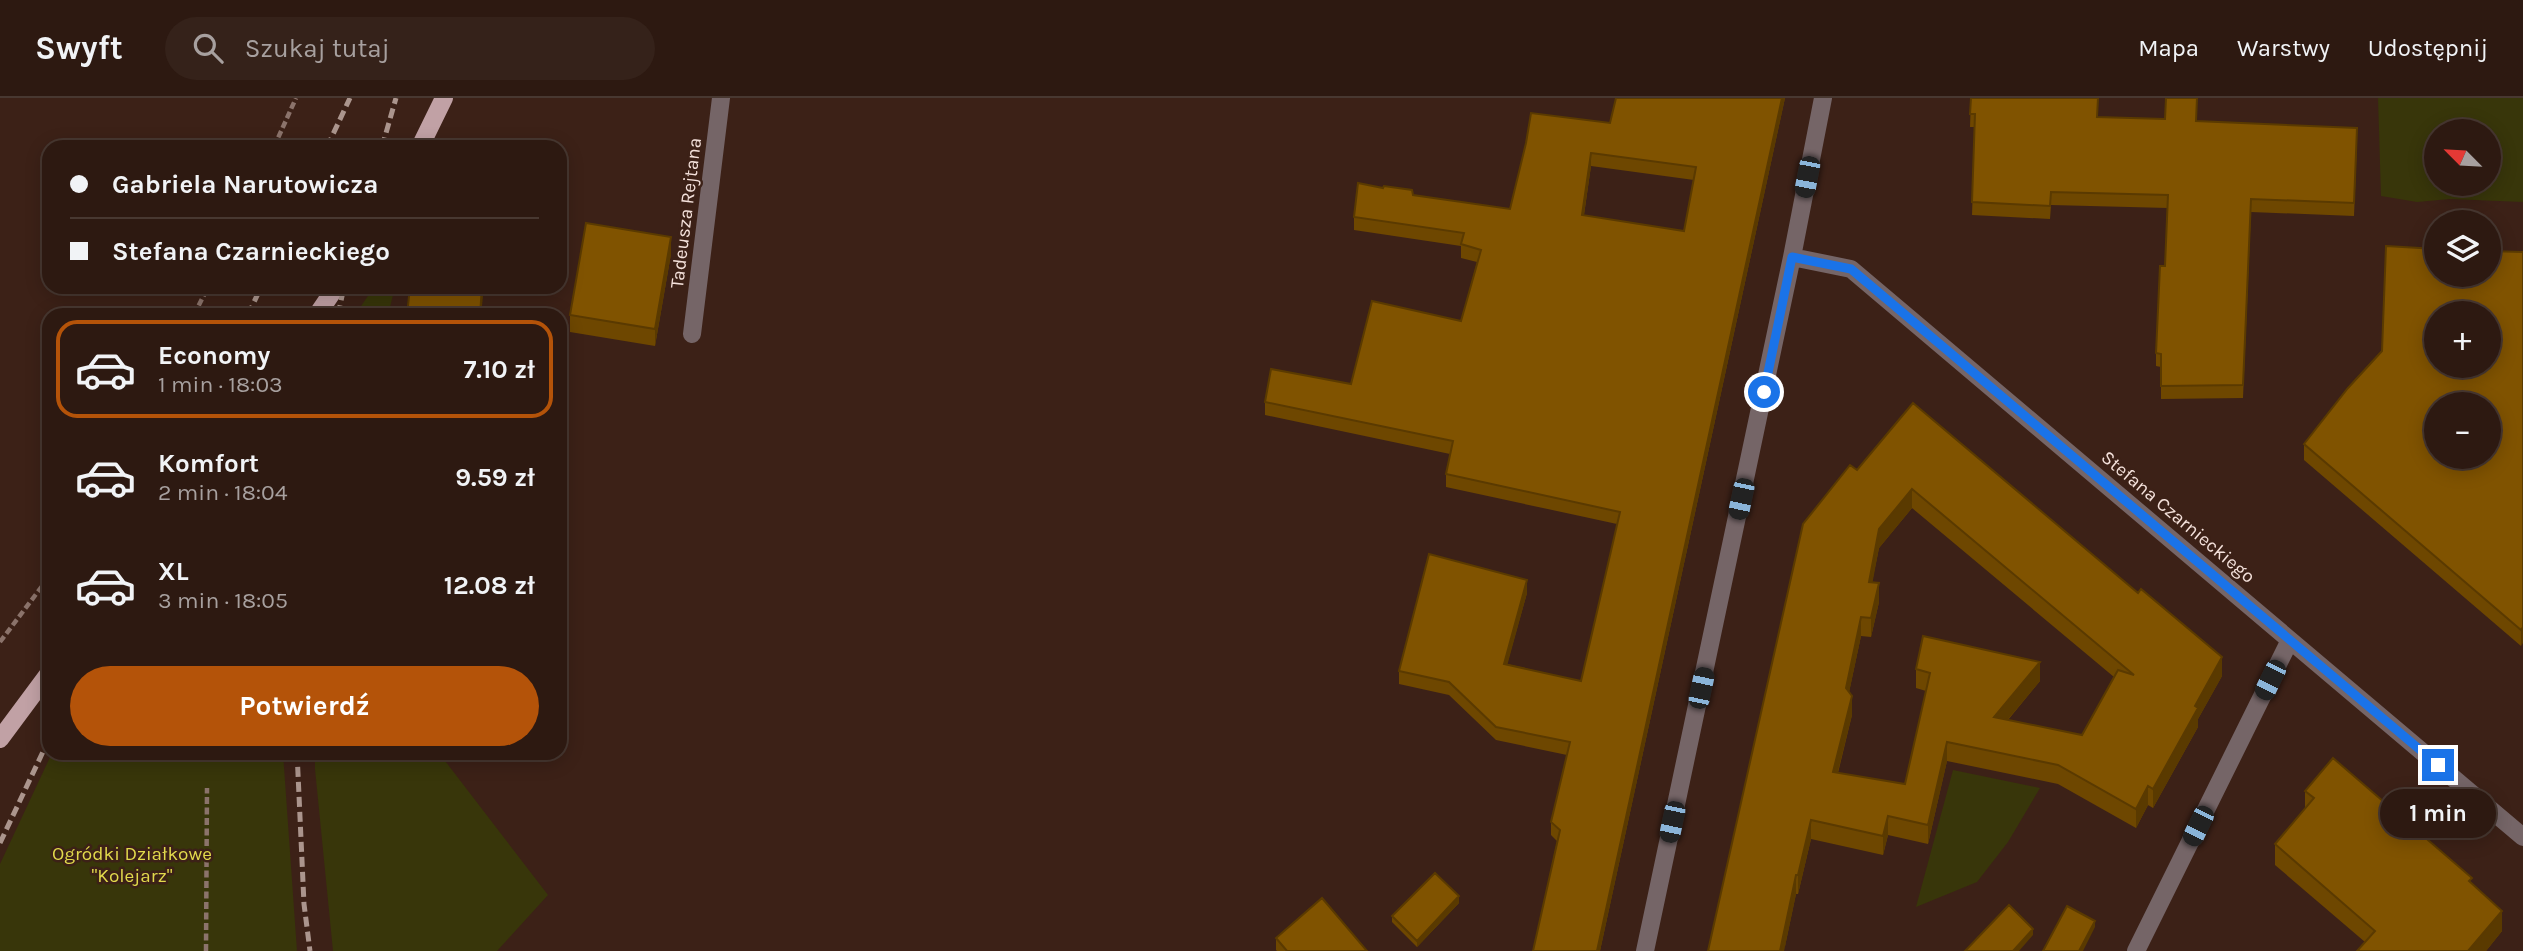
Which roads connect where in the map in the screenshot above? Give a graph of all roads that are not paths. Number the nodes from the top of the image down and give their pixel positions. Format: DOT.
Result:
graph roads {
  1 [pos="444,98"];
  2 [pos="721,98"];
  3 [pos="1823,98"];
  4 [pos="423,140"];
  5 [pos="1792,257"];
  6 [pos="692,334"];
  7 [pos="2290,640"];
  8 [pos="42,682"];
  9 [pos="0,739"];
  10 [pos="2523,837"];
  11 [pos="1645,951"];
  12 [pos="2136,951"];
  1 -- 4 [label="main road"];
  2 -- 6 [label="street, Tadeusza Rejtana"];
  3 -- 5 [label="street"];
  5 -- 7 [label="street, Stefana Czarnieckiego"];
  5 -- 11 [label="street"];
  7 -- 10 [label="street, Stefana Czarnieckiego"];
  7 -- 12 [label="street"];
  8 -- 9 [label="main road"];
}
